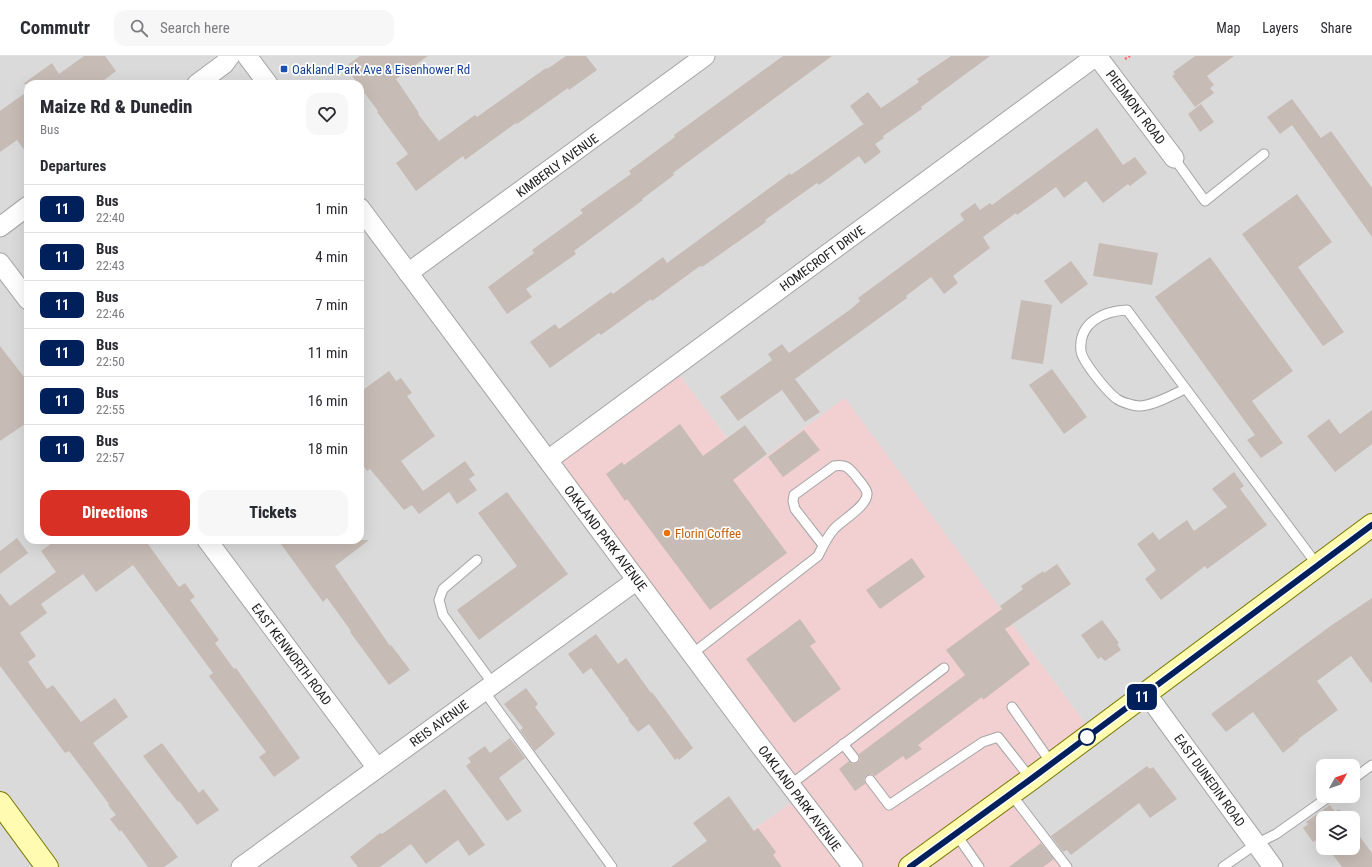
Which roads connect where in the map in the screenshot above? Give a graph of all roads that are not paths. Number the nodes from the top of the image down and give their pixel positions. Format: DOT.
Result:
graph roads {
  1 [pos="230,56"];
  2 [pos="247,56"];
  3 [pos="705,56"];
  4 [pos="1097,56"];
  5 [pos="202,80"];
  6 [pos="265,80"];
  7 [pos="1264,154"];
  8 [pos="1174,158"];
  9 [pos="24,209"];
  10 [pos="364,213"];
  11 [pos="0,227"];
  12 [pos="0,263"];
  13 [pos="408,273"];
  14 [pos="24,295"];
  15 [pos="1186,389"];
  16 [pos="548,460"];
  17 [pos="1372,525"];
  18 [pos="210,544"];
  19 [pos="823,545"];
  20 [pos="477,560"];
  21 [pos="1318,566"];
  22 [pos="637,580"];
  23 [pos="692,654"];
  24 [pos="944,668"];
  25 [pos="488,688"];
  26 [pos="1146,693"];
  27 [pos="1012,707"];
  28 [pos="843,744"];
  29 [pos="854,758"];
  30 [pos="1052,764"];
  31 [pos="1372,765"];
  32 [pos="377,768"];
  33 [pos="1360,774"];
  34 [pos="1031,779"];
  35 [pos="870,780"];
  36 [pos="790,785"];
  37 [pos="1011,794"];
  38 [pos="0,803"];
  39 [pos="1320,803"];
  40 [pos="956,834"];
  41 [pos="1256,844"];
  42 [pos="47,867"];
  43 [pos="241,867"];
  44 [pos="612,867"];
  45 [pos="853,867"];
  46 [pos="910,867"];
  47 [pos="979,867"];
  48 [pos="1067,867"];
  49 [pos="1223,867"];
  50 [pos="1273,867"];
  1 -- 5 [label="street"];
  2 -- 6 [label="street"];
  3 -- 13 [label="street, KIMBERLY AVENUE"];
  4 -- 8 [label="street, PIEDMONT ROAD"];
  4 -- 16 [label="street, HOMECROFT DRIVE"];
  7 -- 8 [label="lane"];
  9 -- 11 [label="street"];
  10 -- 13 [label="street, OAKLAND PARK AVENUE"];
  12 -- 14 [label="street"];
  13 -- 16 [label="street, OAKLAND PARK AVENUE"];
  15 -- 15 [label="lane"];
  15 -- 21 [label="lane"];
  16 -- 22 [label="street, OAKLAND PARK AVENUE"];
  17 -- 21 [label="street"];
  18 -- 32 [label="street, EAST KENWORTH ROAD"];
  19 -- 19 [label="lane"];
  19 -- 23 [label="lane"];
  20 -- 25 [label="lane"];
  21 -- 26 [label="street"];
  22 -- 23 [label="street, OAKLAND PARK AVENUE"];
  22 -- 25 [label="street, REIS AVENUE"];
  23 -- 36 [label="street, OAKLAND PARK AVENUE"];
  24 -- 28 [label="lane"];
  25 -- 32 [label="street, REIS AVENUE"];
  25 -- 44 [label="lane"];
  26 -- 30 [label="street"];
  26 -- 41 [label="street, EAST DUNEDIN ROAD"];
  27 -- 30 [label="lane"];
  28 -- 29 [label="lane"];
  28 -- 36 [label="lane"];
  30 -- 34 [label="street"];
  31 -- 33 [label="lane"];
  32 -- 43 [label="street, REIS AVENUE"];
  34 -- 35 [label="lane"];
  34 -- 37 [label="street"];
  36 -- 45 [label="street, OAKLAND PARK AVENUE"];
  37 -- 40 [label="street"];
  37 -- 48 [label="lane"];
  38 -- 42 [label="street"];
  39 -- 41 [label="lane"];
  40 -- 46 [label="street"];
  40 -- 47 [label="lane"];
  41 -- 49 [label="lane"];
  41 -- 50 [label="street, EAST DUNEDIN ROAD"];
}
